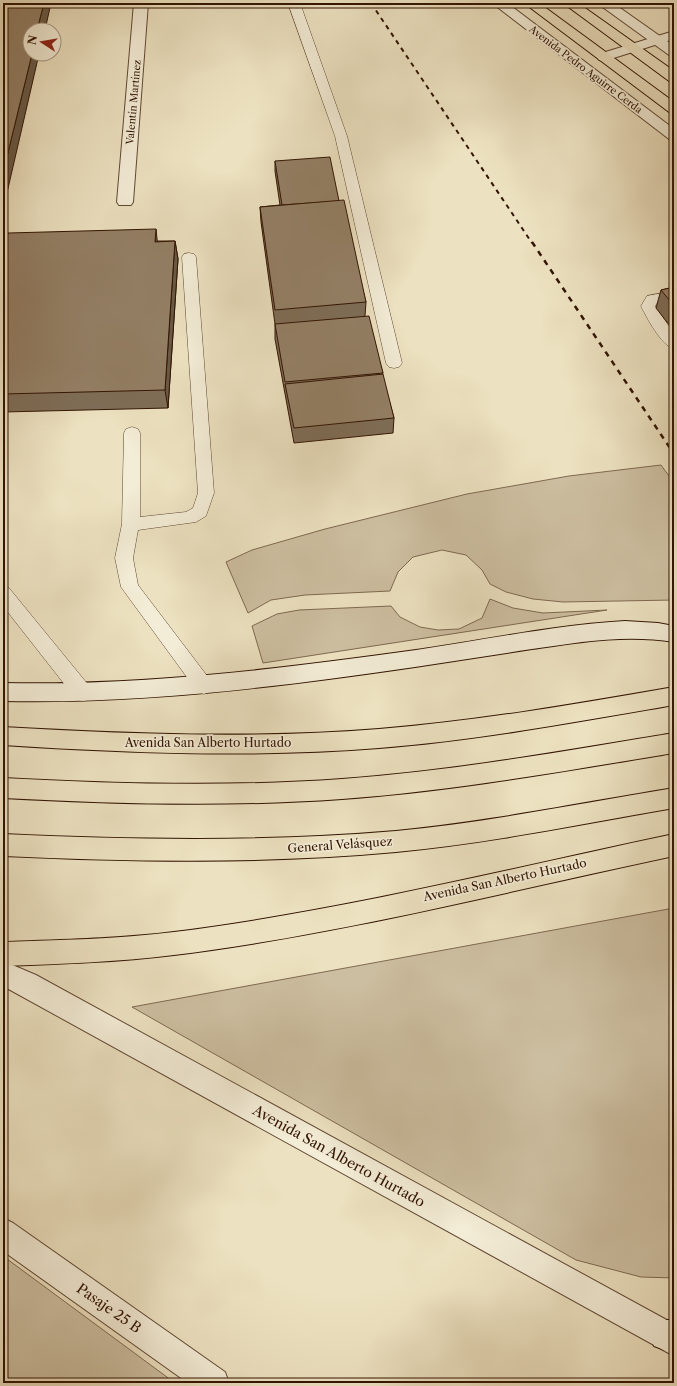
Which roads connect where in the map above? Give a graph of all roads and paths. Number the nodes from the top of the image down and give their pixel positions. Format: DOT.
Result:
graph roads {
  1 [pos="141,3"];
  2 [pos="294,3"];
  3 [pos="499,3"];
  4 [pos="531,3"];
  5 [pos="570,3"];
  6 [pos="604,3"];
  7 [pos="674,34"];
  8 [pos="657,40"];
  9 [pos="633,47"];
  10 [pos="674,52"];
  11 [pos="604,57"];
  12 [pos="674,78"];
  13 [pos="674,109"];
  14 [pos="674,136"];
  15 [pos="125,202"];
  16 [pos="189,257"];
  17 [pos="674,296"];
  18 [pos="674,344"];
  19 [pos="394,363"];
  20 [pos="132,433"];
  21 [pos="131,524"];
  22 [pos="3,593"];
  23 [pos="674,634"];
  24 [pos="204,686"];
  25 [pos="3,692"];
  26 [pos="83,693"];
  27 [pos="674,696"];
  28 [pos="3,736"];
  29 [pos="674,743"];
  30 [pos="3,788"];
  31 [pos="674,798"];
  32 [pos="3,845"];
  33 [pos="674,845"];
  34 [pos="3,954"];
  35 [pos="3,973"];
  36 [pos="3,1232"];
  37 [pos="671,1337"];
  38 [pos="214,1383"];
  1 -- 15 [label="street, Valentín Martínez"];
  2 -- 19 [label="lane"];
  3 -- 14 [label="street, Avenida Pedro Aguirre Cerda"];
  4 -- 11 [label="main road, Avenida Pedro Aguirre Cerda"];
  5 -- 9 [label="main road"];
  6 -- 8 [label="street"];
  7 -- 8 [label="street"];
  8 -- 9 [label="street"];
  8 -- 10 [label="street"];
  9 -- 11 [label="street"];
  9 -- 12 [label="main road"];
  11 -- 13 [label="main road, Avenida Pedro Aguirre Cerda"];
  16 -- 21 [label="lane"];
  17 -- 18 [label="lane"];
  20 -- 21 [label="lane"];
  21 -- 24 [label="lane"];
  22 -- 26 [label="lane"];
  23 -- 24 [label="street"];
  24 -- 26 [label="street"];
  25 -- 26 [label="street"];
  27 -- 28 [label="main road, Avenida San Alberto Hurtado"];
  29 -- 30 [label="main road"];
  31 -- 32 [label="main road, General Velásquez"];
  33 -- 34 [label="main road, Avenida San Alberto Hurtado"];
  35 -- 37 [label="street, Avenida San Alberto Hurtado"];
  36 -- 38 [label="street, Pasaje 25 B"];
}
